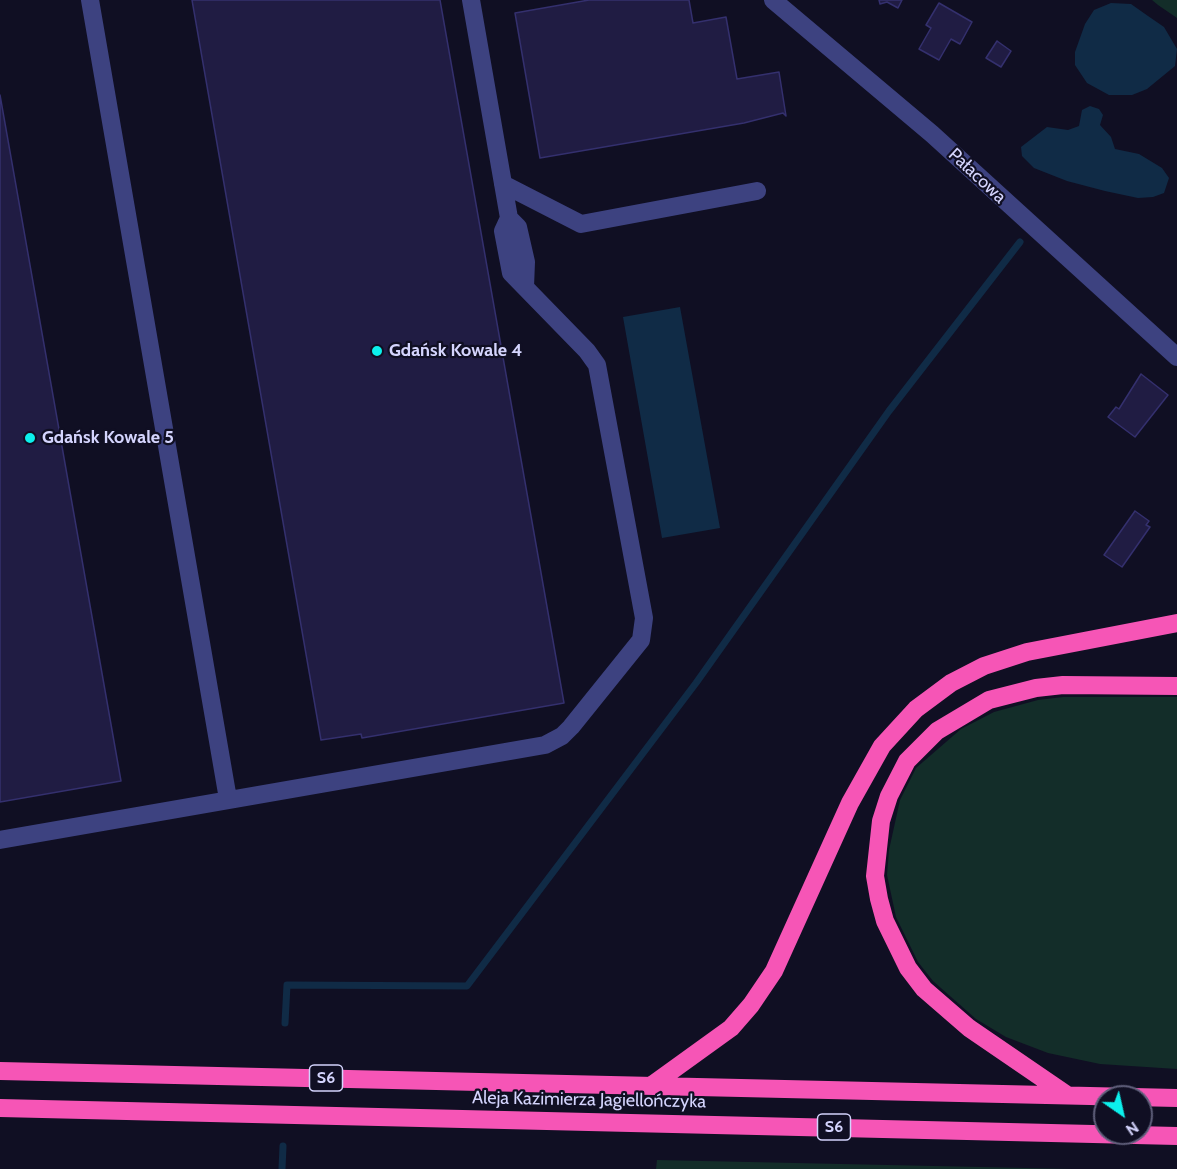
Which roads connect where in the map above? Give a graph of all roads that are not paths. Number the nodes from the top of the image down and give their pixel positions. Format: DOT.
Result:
graph roads {
  1 [pos="90,0"];
  2 [pos="471,0"];
  3 [pos="773,0"];
  4 [pos="503,184"];
  5 [pos="757,191"];
  6 [pos="1177,357"];
  7 [pos="1177,623"];
  8 [pos="1177,686"];
  9 [pos="228,799"];
  10 [pos="0,840"];
  11 [pos="0,1071"];
  12 [pos="652,1085"];
  13 [pos="1067,1095"];
  14 [pos="1177,1098"];
  15 [pos="0,1108"];
  16 [pos="1177,1136"];
  1 -- 9 [label="street"];
  2 -- 4 [label="street"];
  3 -- 6 [label="street, Pałacowa"];
  4 -- 5 [label="street"];
  4 -- 9 [label="street"];
  7 -- 12 [label="highway"];
  8 -- 13 [label="highway"];
  9 -- 10 [label="street"];
  11 -- 12 [label="highway, Aleja Kazimierza Jagiellończyka / S6"];
  12 -- 13 [label="highway, Aleja Kazimierza Jagiellończyka / S6"];
  13 -- 14 [label="highway, Aleja Kazimierza Jagiellończyka / S6"];
  15 -- 16 [label="highway, Aleja Kazimierza Jagiellończyka / S6"];
}
